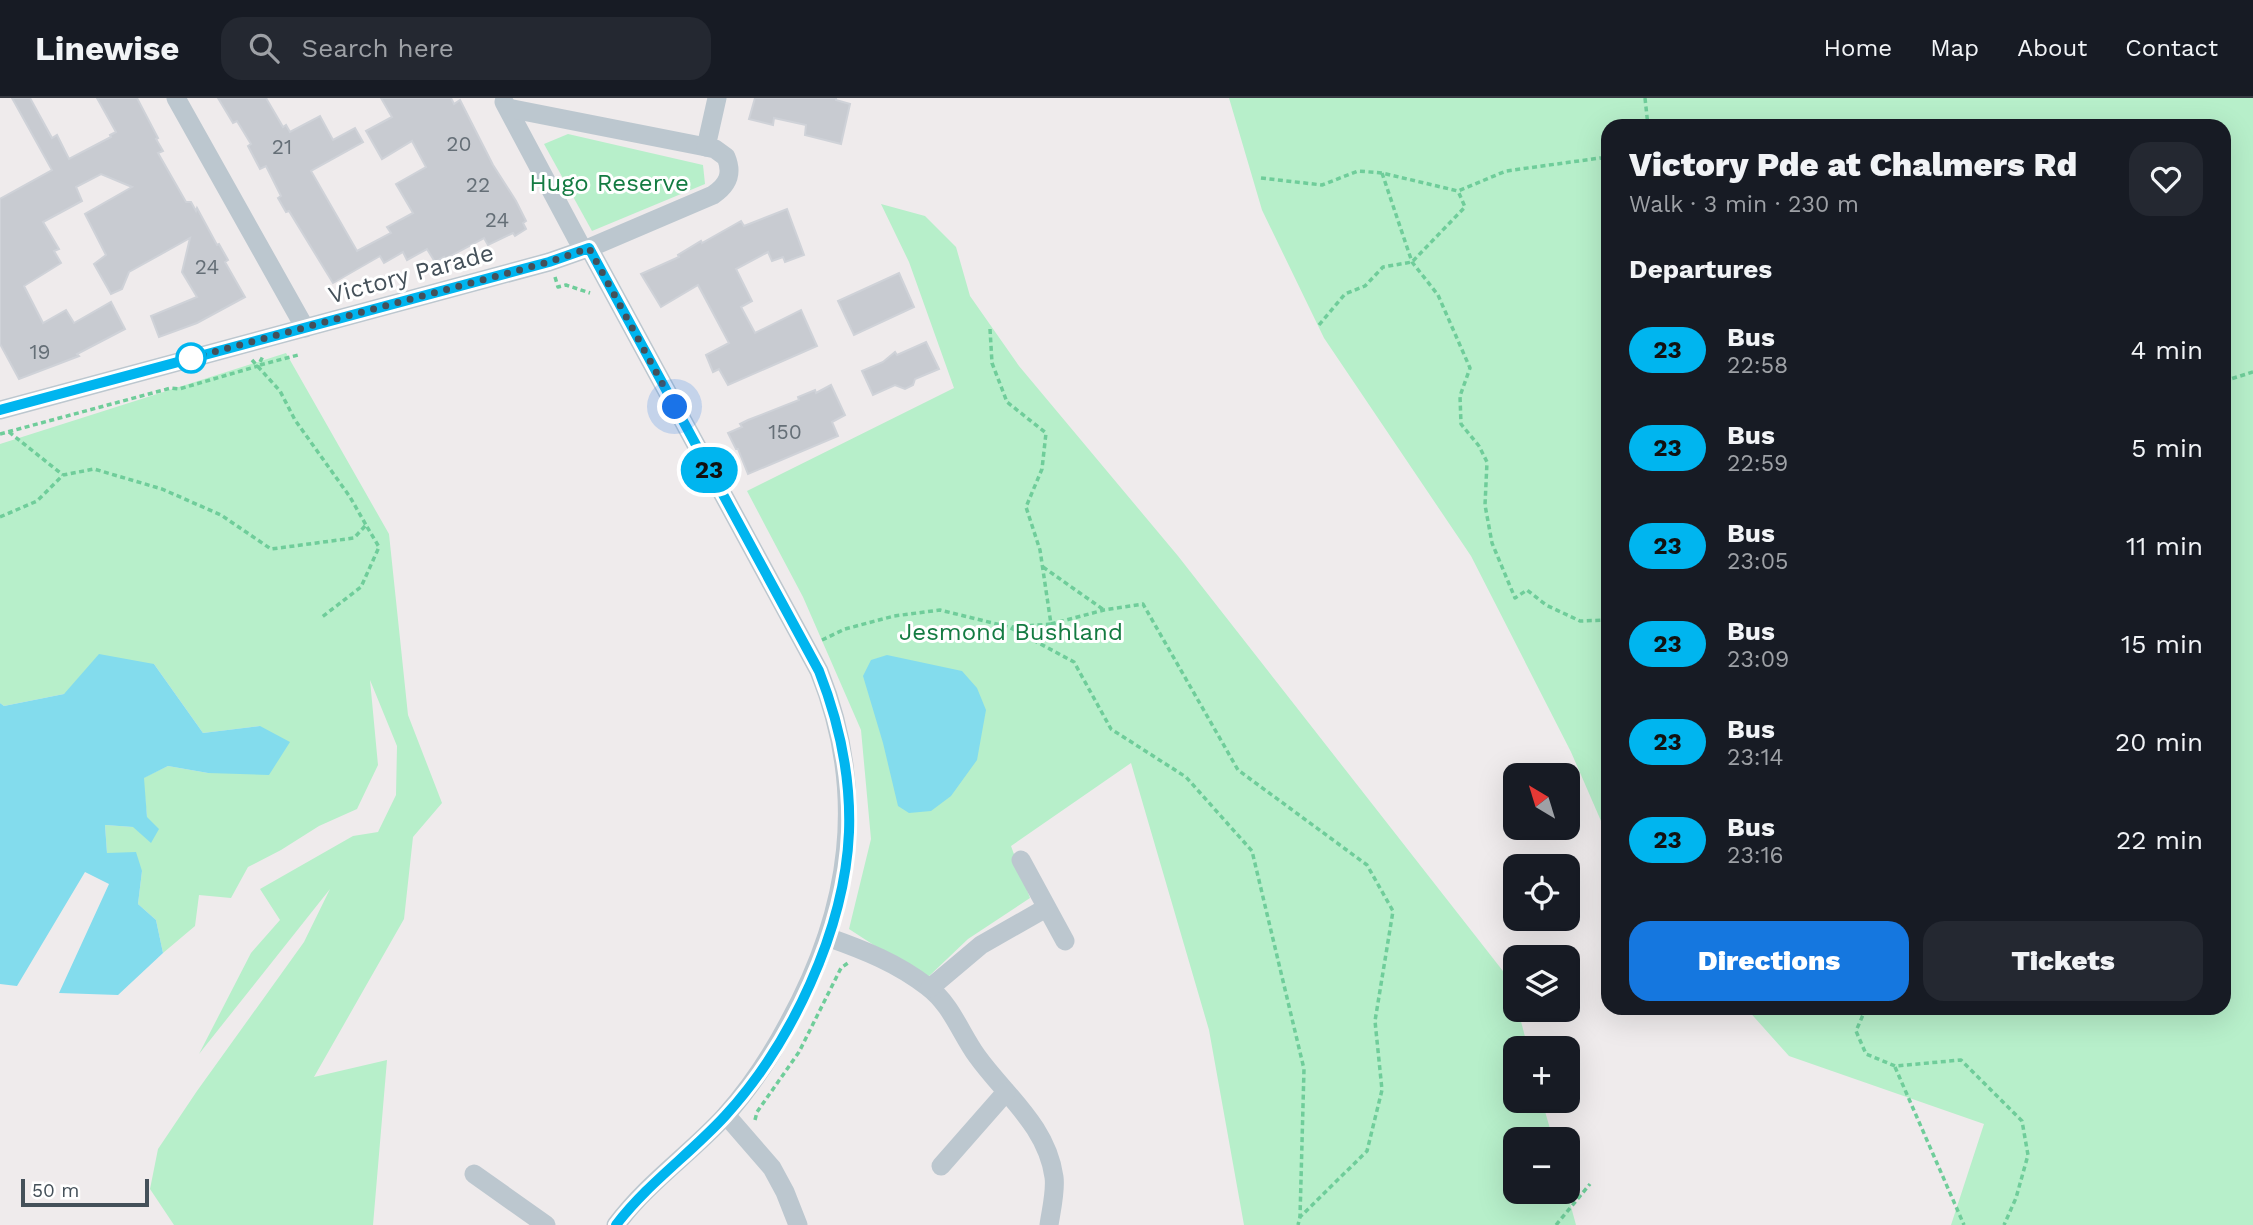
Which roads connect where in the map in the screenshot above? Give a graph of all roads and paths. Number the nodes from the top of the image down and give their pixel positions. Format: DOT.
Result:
graph roads {
  1 [pos="176,98"];
  2 [pos="717,98"];
  3 [pos="1645,98"];
  4 [pos="505,103"];
  5 [pos="1647,119"];
  6 [pos="706,147"];
  7 [pos="1601,158"];
  8 [pos="1382,173"];
  9 [pos="1261,178"];
  10 [pos="1458,191"];
  11 [pos="586,249"];
  12 [pos="1412,262"];
  13 [pos="555,277"];
  14 [pos="590,293"];
  15 [pos="1319,325"];
  16 [pos="305,328"];
  17 [pos="990,329"];
  18 [pos="298,355"];
  19 [pos="263,356"];
  20 [pos="252,360"];
  21 [pos="258,366"];
  22 [pos="2253,372"];
  23 [pos="2231,379"];
  24 [pos="0,410"];
  25 [pos="9,432"];
  26 [pos="0,434"];
  27 [pos="63,475"];
  28 [pos="0,517"];
  29 [pos="366,525"];
  30 [pos="1042,566"];
  31 [pos="1104,610"];
  32 [pos="322,617"];
  33 [pos="1601,620"];
  34 [pos="1052,624"];
  35 [pos="1009,627"];
  36 [pos="807,646"];
  37 [pos="1021,860"];
  38 [pos="1046,908"];
  39 [pos="827,937"];
  40 [pos="1065,941"];
  41 [pos="852,962"];
  42 [pos="930,988"];
  43 [pos="1864,1015"];
  44 [pos="1895,1066"];
  45 [pos="1006,1092"];
  46 [pos="726,1115"];
  47 [pos="756,1126"];
  48 [pos="941,1166"];
  49 [pos="474,1174"];
  50 [pos="1590,1184"];
  51 [pos="1300,1217"];
  52 [pos="546,1225"];
  53 [pos="616,1225"];
  54 [pos="798,1225"];
  55 [pos="1049,1225"];
  56 [pos="1298,1225"];
  57 [pos="1556,1225"];
  58 [pos="1964,1225"];
  59 [pos="2004,1225"];
  1 -- 16 [label="street"];
  2 -- 6 [label="street"];
  3 -- 5 [label="path"];
  4 -- 6 [label="street"];
  4 -- 11 [label="street"];
  6 -- 11 [label="street, Victory Parade"];
  7 -- 10 [label="path"];
  8 -- 9 [label="path"];
  8 -- 10 [label="path"];
  8 -- 12 [label="path"];
  10 -- 12 [label="path"];
  11 -- 16 [label="street, Victory Parade"];
  11 -- 36 [label="street"];
  12 -- 15 [label="path"];
  12 -- 33 [label="path"];
  13 -- 14 [label="path"];
  16 -- 24 [label="street, Victory Parade"];
  17 -- 30 [label="path"];
  18 -- 21 [label="path"];
  19 -- 21 [label="path"];
  20 -- 21 [label="path"];
  21 -- 25 [label="path"];
  21 -- 29 [label="path"];
  22 -- 23 [label="path"];
  25 -- 26 [label="path"];
  25 -- 27 [label="path"];
  27 -- 28 [label="path"];
  27 -- 29 [label="path"];
  29 -- 32 [label="path"];
  30 -- 31 [label="path"];
  30 -- 34 [label="path"];
  31 -- 34 [label="path"];
  31 -- 51 [label="path"];
  34 -- 35 [label="path"];
  35 -- 36 [label="path"];
  35 -- 51 [label="path"];
  36 -- 39 [label="street"];
  37 -- 38 [label="street"];
  38 -- 40 [label="street"];
  38 -- 42 [label="street"];
  39 -- 42 [label="street"];
  39 -- 46 [label="street"];
  41 -- 47 [label="path"];
  42 -- 45 [label="street"];
  43 -- 44 [label="path"];
  44 -- 58 [label="path"];
  44 -- 59 [label="path"];
  45 -- 48 [label="street"];
  45 -- 55 [label="street"];
  46 -- 53 [label="street"];
  46 -- 54 [label="street"];
  49 -- 52 [label="street"];
  50 -- 57 [label="path"];
  51 -- 56 [label="path"];
}
